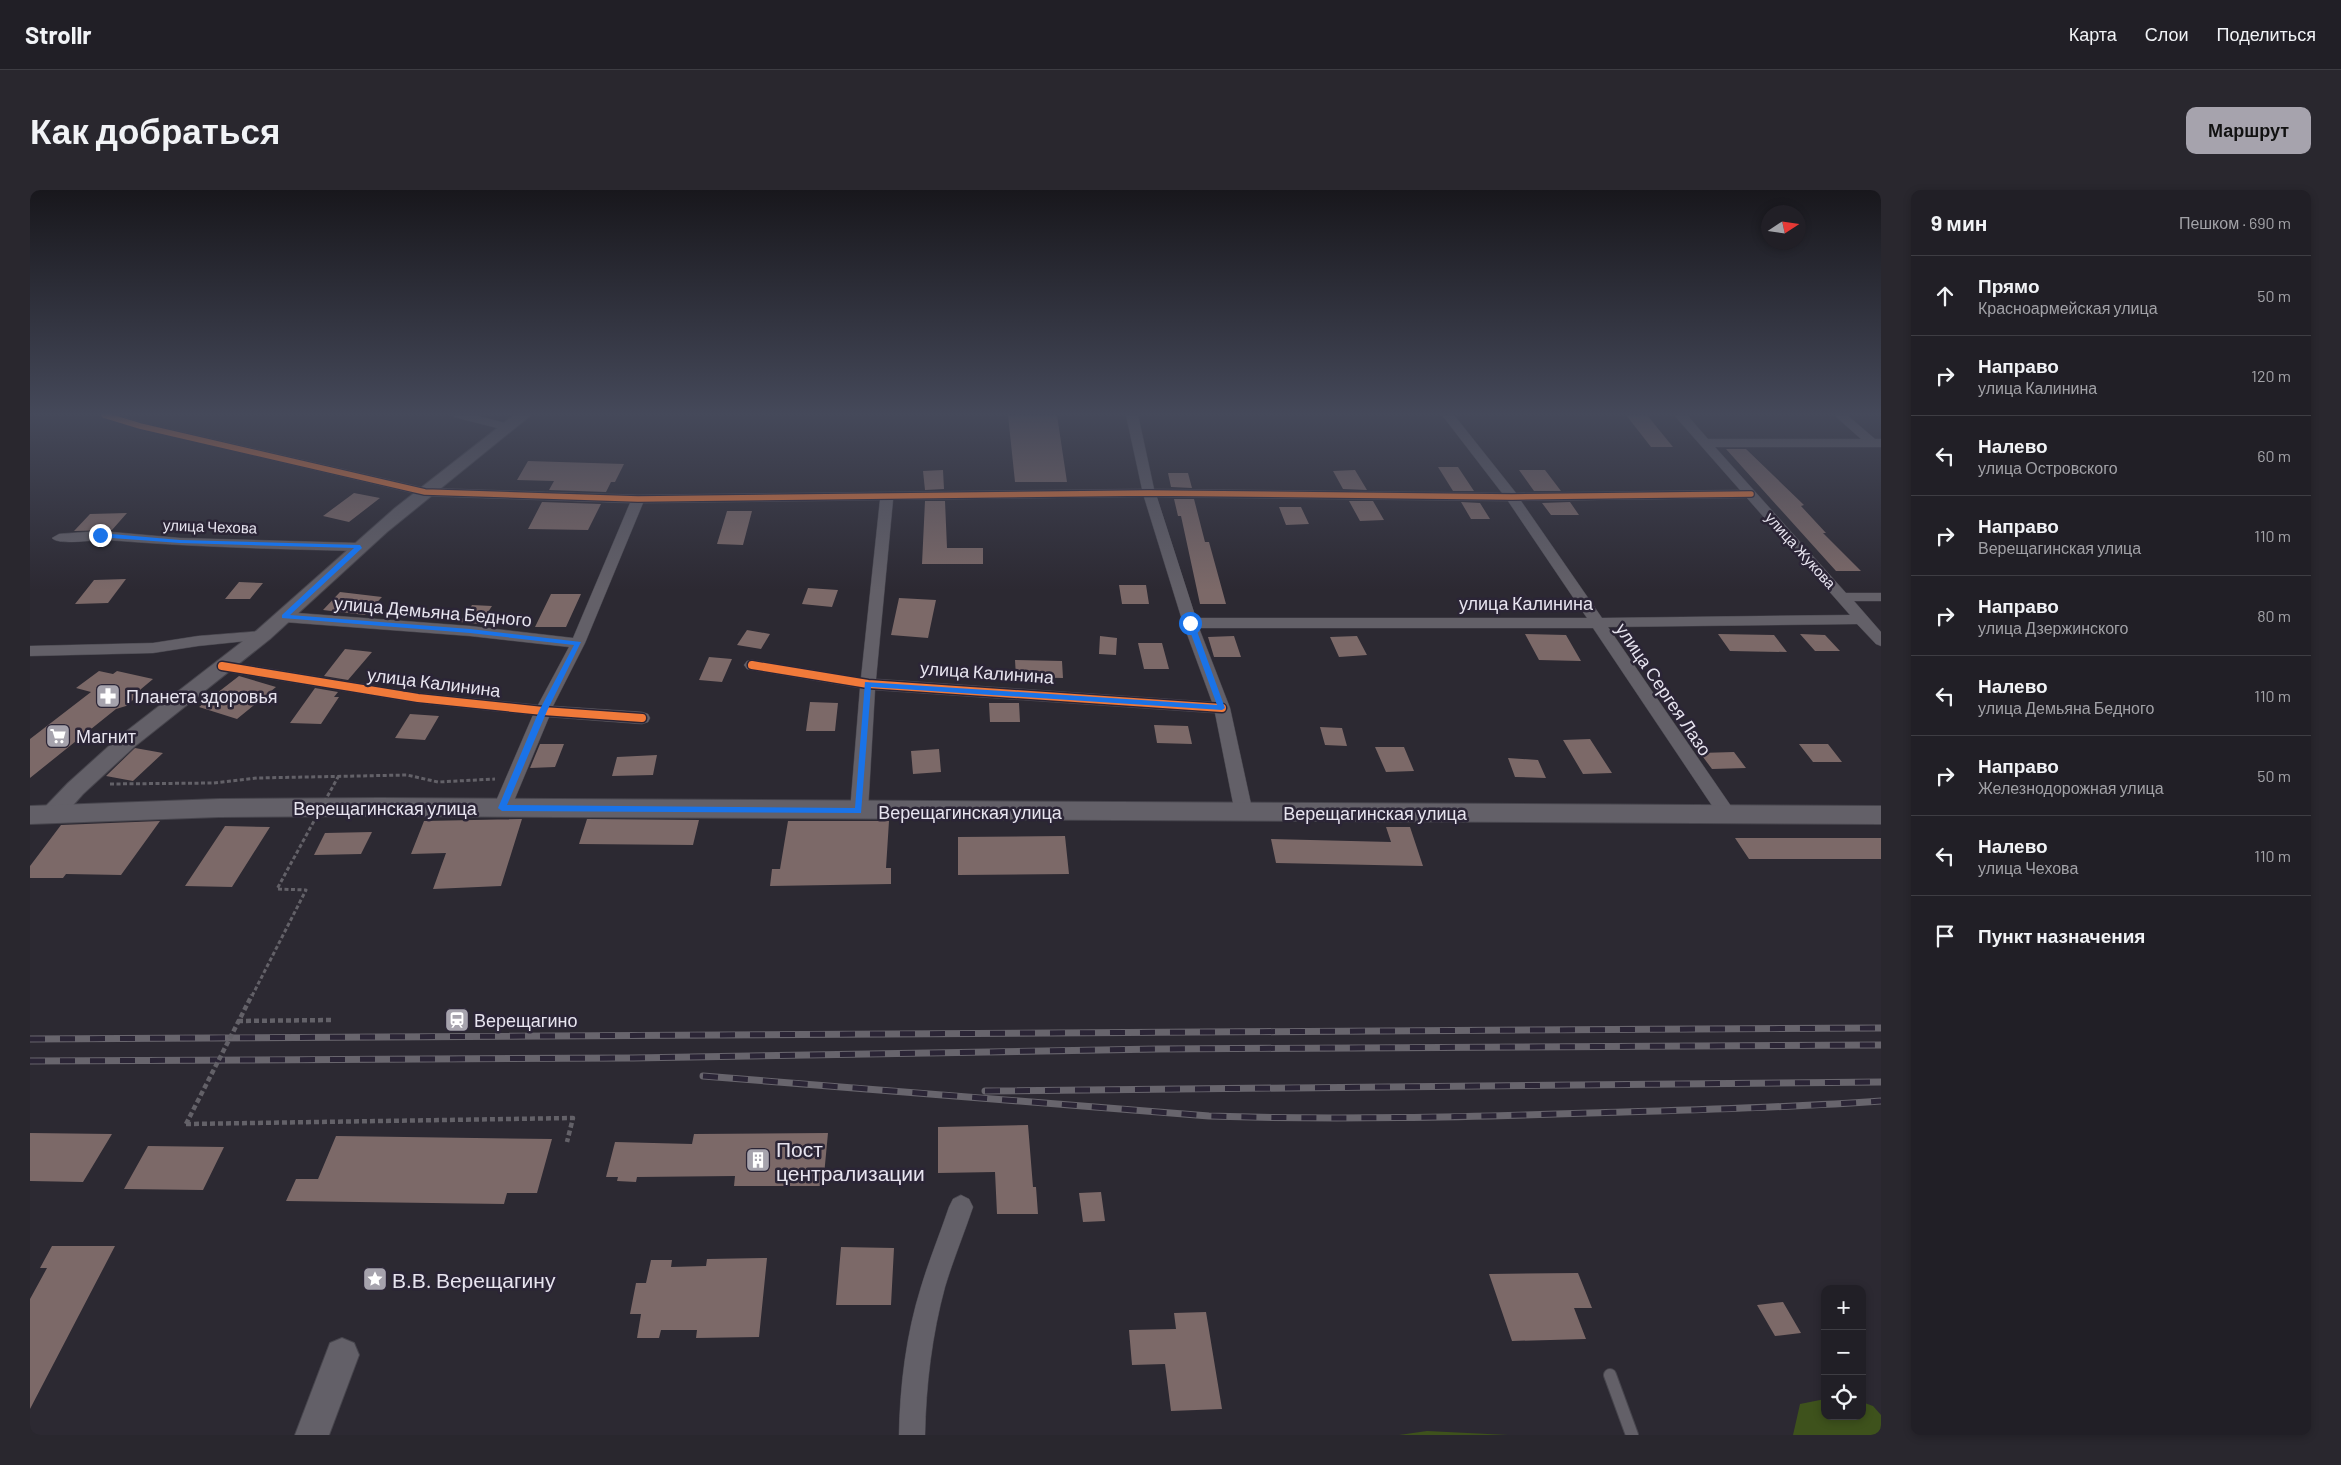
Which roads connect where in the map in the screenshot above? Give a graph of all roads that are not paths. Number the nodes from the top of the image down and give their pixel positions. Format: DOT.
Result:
graph roads {
  1 [pos="343,473"];
  2 [pos="449,473"];
  3 [pos="1145,473"];
  4 [pos="1493,473"];
  5 [pos="1732,473"];
  6 [pos="425,492"];
  7 [pos="1149,494"];
  8 [pos="1750,494"];
  9 [pos="1512,497"];
  10 [pos="887,498"];
  11 [pos="638,499"];
  12 [pos="60,538"];
  13 [pos="360,547"];
  14 [pos="1842,597"];
  15 [pos="1881,597"];
  16 [pos="284,617"];
  17 [pos="1862,619"];
  18 [pos="1190,623"];
  19 [pos="1597,623"];
  20 [pos="261,636"];
  21 [pos="1881,641"];
  22 [pos="578,643"];
  23 [pos="30,651"];
  24 [pos="222,666"];
  25 [pos="752,666"];
  26 [pos="868,684"];
  27 [pos="1222,708"];
  28 [pos="543,711"];
  29 [pos="642,718"];
  30 [pos="502,808"];
  31 [pos="859,811"];
  32 [pos="1244,813"];
  33 [pos="1726,814"];
  34 [pos="41,815"];
  35 [pos="1881,815"];
  36 [pos="961,1207"];
  37 [pos="342,1355"];
  38 [pos="1610,1375"];
  39 [pos="312,1435"];
  40 [pos="912,1435"];
  41 [pos="1632,1435"];
  1 -- 6 [label="street"];
  2 -- 6 [label="street"];
  3 -- 7 [label="street"];
  4 -- 9 [label="street, улица Сергея Лазо"];
  5 -- 8 [label="street, улица Жукова"];
  6 -- 11 [label="street"];
  6 -- 13 [label="street"];
  7 -- 9 [label="street"];
  7 -- 10 [label="street"];
  7 -- 18 [label="street"];
  8 -- 9 [label="street"];
  8 -- 14 [label="street, улица Жукова"];
  9 -- 19 [label="street, улица Сергея Лазо"];
  10 -- 11 [label="street"];
  10 -- 26 [label="street"];
  11 -- 22 [label="street"];
  12 -- 13 [label="street, улица Чехова"];
  13 -- 16 [label="street"];
  14 -- 15 [label="street"];
  14 -- 17 [label="street, улица Жукова"];
  16 -- 20 [label="street"];
  16 -- 22 [label="street, улица Демьяна Бедного"];
  17 -- 19 [label="street, улица Калинина"];
  17 -- 21 [label="street, улица Жукова"];
  18 -- 19 [label="street, улица Калинина"];
  18 -- 27 [label="street"];
  19 -- 33 [label="street, улица Сергея Лазо"];
  20 -- 23 [label="street"];
  20 -- 24 [label="street"];
  22 -- 28 [label="street"];
  24 -- 28 [label="street, улица Калинина"];
  24 -- 34 [label="street"];
  25 -- 26 [label="street, улица Калинина"];
  26 -- 27 [label="street, улица Калинина"];
  26 -- 31 [label="street"];
  27 -- 32 [label="street"];
  28 -- 29 [label="street, улица Калинина"];
  28 -- 30 [label="street"];
  30 -- 31 [label="main road, Верещагинская улица"];
  30 -- 34 [label="main road, Верещагинская улица"];
  31 -- 32 [label="main road, Верещагинская улица"];
  32 -- 33 [label="main road, Верещагинская улица"];
  33 -- 35 [label="main road, Верещагинская улица"];
  36 -- 40 [label="street"];
  37 -- 39 [label="street"];
  38 -- 41 [label="lane"];
}
